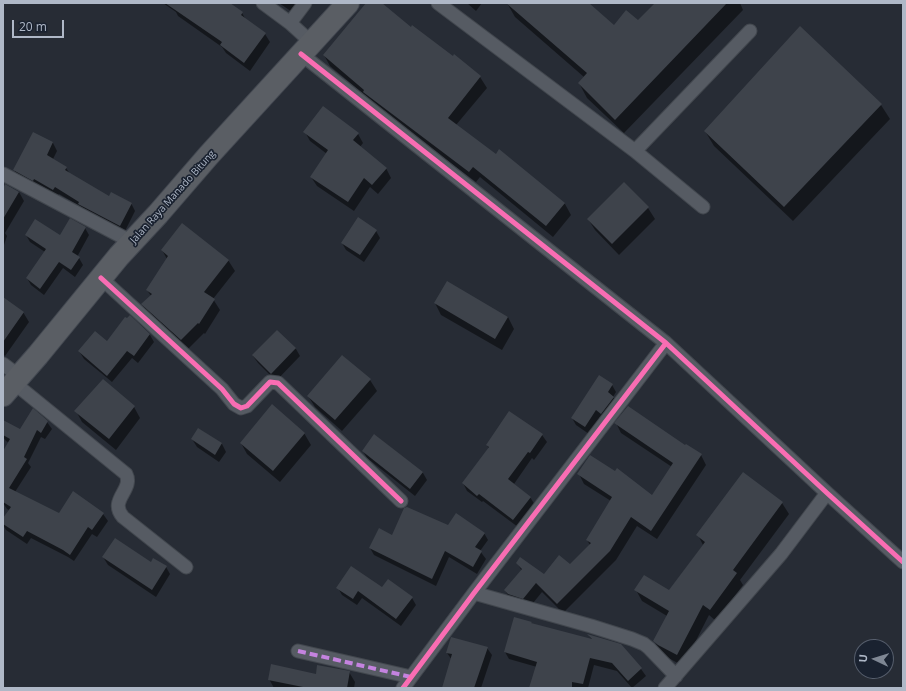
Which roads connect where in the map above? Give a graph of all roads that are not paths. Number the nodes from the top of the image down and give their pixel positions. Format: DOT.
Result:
graph roads {
  1 [pos="263,3"];
  2 [pos="305,3"];
  3 [pos="348,3"];
  4 [pos="438,3"];
  5 [pos="290,23"];
  6 [pos="750,30"];
  7 [pos="306,48"];
  8 [pos="636,151"];
  9 [pos="3,174"];
  10 [pos="702,207"];
  11 [pos="132,242"];
  12 [pos="101,278"];
  13 [pos="666,343"];
  14 [pos="10,379"];
  15 [pos="827,493"];
  16 [pos="401,501"];
  17 [pos="903,562"];
  18 [pos="186,567"];
  19 [pos="474,593"];
  20 [pos="298,651"];
  21 [pos="676,676"];
  22 [pos="407,683"];
  23 [pos="665,688"];
  1 -- 5 [label="street"];
  2 -- 5 [label="street"];
  3 -- 7 [label="highway, Jalan Raya Manado Bitung"];
  4 -- 8 [label="street"];
  5 -- 7 [label="street"];
  6 -- 8 [label="street"];
  7 -- 11 [label="highway, Jalan Raya Manado Bitung"];
  7 -- 13 [label="street"];
  8 -- 10 [label="street"];
  9 -- 11 [label="street"];
  11 -- 12 [label="highway, Jalan Raya Manado Bitung"];
  12 -- 14 [label="highway, Jalan Raya Manado Bitung"];
  12 -- 16 [label="street"];
  13 -- 15 [label="street"];
  13 -- 19 [label="street"];
  14 -- 18 [label="street"];
  15 -- 17 [label="street"];
  15 -- 21 [label="street"];
  19 -- 21 [label="street"];
  19 -- 22 [label="street"];
  20 -- 22 [label="street"];
  21 -- 23 [label="street"];
}
